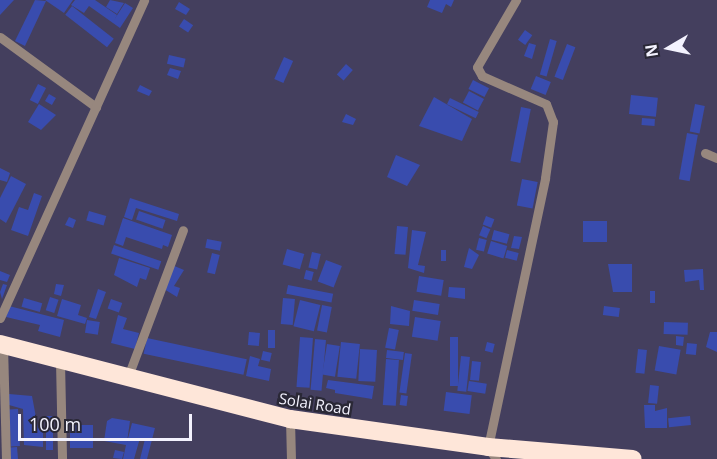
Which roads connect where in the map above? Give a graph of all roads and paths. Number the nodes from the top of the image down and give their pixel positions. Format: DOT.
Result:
graph roads {
  1 [pos="516,0"];
  2 [pos="142,1"];
  3 [pos="0,38"];
  4 [pos="96,106"];
  5 [pos="705,153"];
  6 [pos="717,158"];
  7 [pos="183,230"];
  8 [pos="0,318"];
  9 [pos="1,344"];
  10 [pos="60,361"];
  11 [pos="127,378"];
  12 [pos="290,419"];
  13 [pos="492,453"];
  14 [pos="6,459"];
  15 [pos="62,459"];
  16 [pos="291,459"];
  17 [pos="633,459"];
  1 -- 13 [label="street"];
  2 -- 4 [label="street"];
  3 -- 4 [label="street"];
  4 -- 8 [label="street"];
  5 -- 6 [label="street"];
  7 -- 11 [label="street"];
  9 -- 10 [label="highway, Solai Road"];
  9 -- 14 [label="street"];
  10 -- 11 [label="highway, Solai Road"];
  10 -- 15 [label="street"];
  11 -- 12 [label="highway, Solai Road"];
  12 -- 13 [label="highway, Solai Road"];
  12 -- 16 [label="street"];
  13 -- 17 [label="highway, Solai Road"];
}
